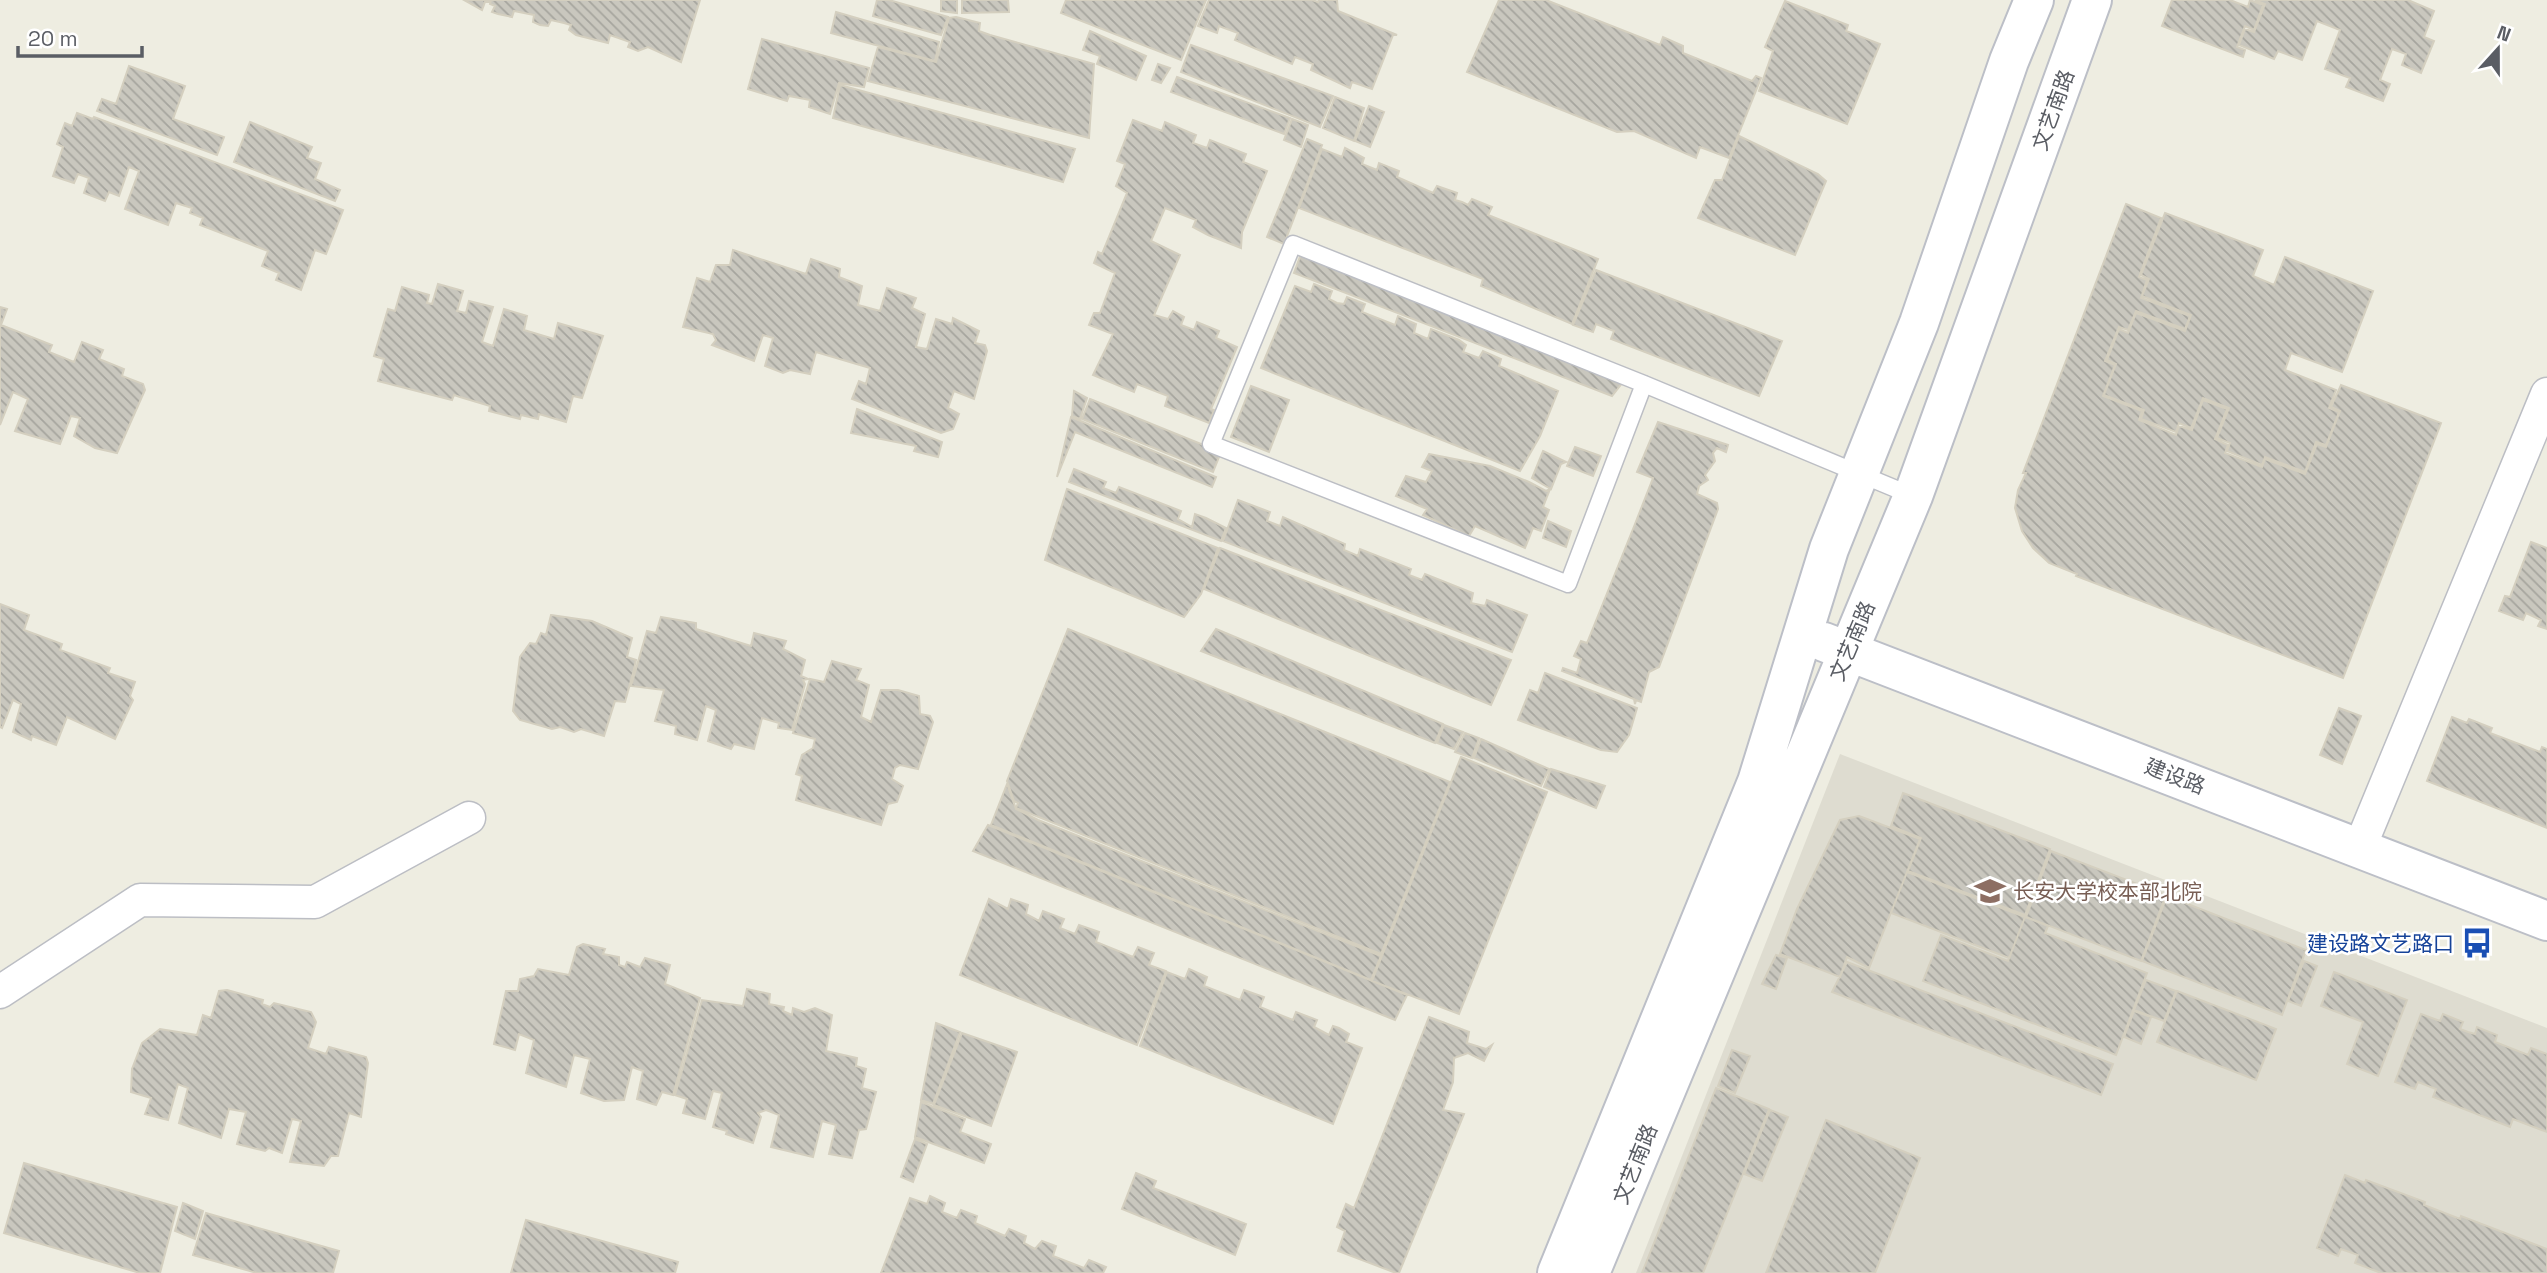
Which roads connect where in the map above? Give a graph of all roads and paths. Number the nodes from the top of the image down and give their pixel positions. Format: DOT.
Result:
graph roads {
  1 [pos="2034,0"];
  2 [pos="2092,0"];
  3 [pos="1644,384"];
  4 [pos="2547,394"];
  5 [pos="1859,474"];
  6 [pos="1913,496"];
  7 [pos="1803,634"];
  8 [pos="1847,651"];
  9 [pos="469,818"];
  10 [pos="2360,847"];
  11 [pos="2547,921"];
  12 [pos="0,992"];
  13 [pos="1557,1273"];
  14 [pos="1590,1273"];
  1 -- 5 [label="main road, 文艺南路"];
  2 -- 6 [label="main road, 文艺南路"];
  3 -- 3 [label="lane"];
  3 -- 5 [label="lane"];
  4 -- 10 [label="street"];
  5 -- 6 [label="lane"];
  5 -- 7 [label="main road, 文艺南路"];
  6 -- 8 [label="main road, 文艺南路"];
  7 -- 8 [label="main road, 建设路"];
  7 -- 13 [label="main road, 文艺南路"];
  8 -- 10 [label="main road, 建设路"];
  8 -- 14 [label="main road, 文艺南路"];
  9 -- 12 [label="street"];
  10 -- 11 [label="main road, 建设路"];
}
